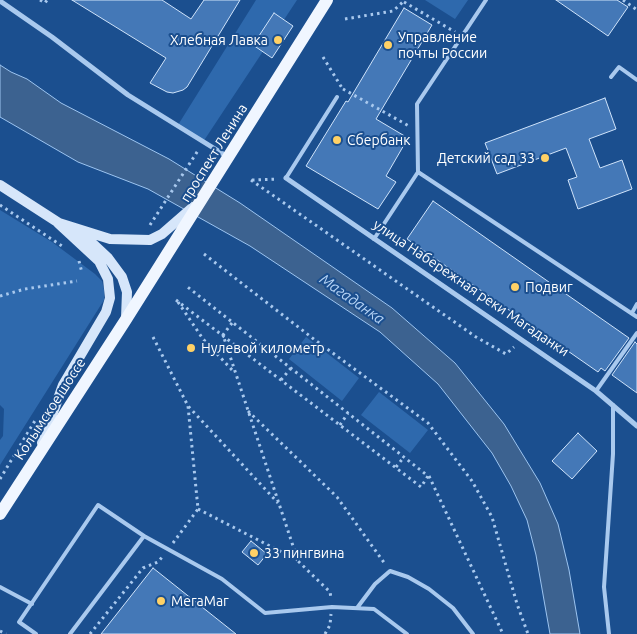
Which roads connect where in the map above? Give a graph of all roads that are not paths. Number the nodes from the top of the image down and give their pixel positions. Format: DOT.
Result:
graph roads {
  1 [pos="327,0"];
  2 [pos="486,0"];
  3 [pos="0,1"];
  4 [pos="611,77"];
  5 [pos="637,80"];
  6 [pos="337,97"];
  7 [pos="226,162"];
  8 [pos="418,172"];
  9 [pos="286,178"];
  10 [pos="0,185"];
  11 [pos="201,200"];
  12 [pos="58,223"];
  13 [pos="374,239"];
  14 [pos="637,304"];
  15 [pos="632,313"];
  16 [pos="637,317"];
  17 [pos="126,321"];
  18 [pos="637,333"];
  19 [pos="596,391"];
  20 [pos="613,405"];
  21 [pos="637,426"];
  22 [pos="35,460"];
  23 [pos="0,514"];
  24 [pos="144,536"];
  25 [pos="0,587"];
  26 [pos="32,604"];
  27 [pos="358,608"];
  28 [pos="36,634"];
  29 [pos="70,634"];
  30 [pos="407,634"];
  31 [pos="474,634"];
  32 [pos="609,634"];
  1 -- 7 [label="main road, проспект Ленина"];
  2 -- 8 [label="lane"];
  3 -- 7 [label="street"];
  4 -- 5 [label="lane"];
  6 -- 9 [label="lane"];
  7 -- 11 [label="main road, проспект Ленина"];
  8 -- 13 [label="lane"];
  8 -- 15 [label="lane"];
  9 -- 13 [label="street, улица Набережная реки Магаданки"];
  10 -- 12 [label="street"];
  11 -- 12 [label="street"];
  11 -- 17 [label="main road, проспект Ленина"];
  12 -- 17 [label="street"];
  12 -- 22 [label="street"];
  13 -- 19 [label="street, улица Набережная реки Магаданки"];
  14 -- 15 [label="lane"];
  15 -- 16 [label="lane"];
  17 -- 22 [label="main road, Колымское шоссе"];
  18 -- 19 [label="lane"];
  19 -- 20 [label="street, улица Набережная реки Магаданки"];
  20 -- 21 [label="street, улица Набережная реки Магаданки"];
  20 -- 32 [label="lane"];
  22 -- 23 [label="main road, Колымское шоссе"];
  24 -- 26 [label="lane"];
  24 -- 27 [label="lane"];
  24 -- 29 [label="lane"];
  25 -- 26 [label="lane"];
  26 -- 28 [label="lane"];
  27 -- 30 [label="lane"];
  27 -- 31 [label="lane"];
}
